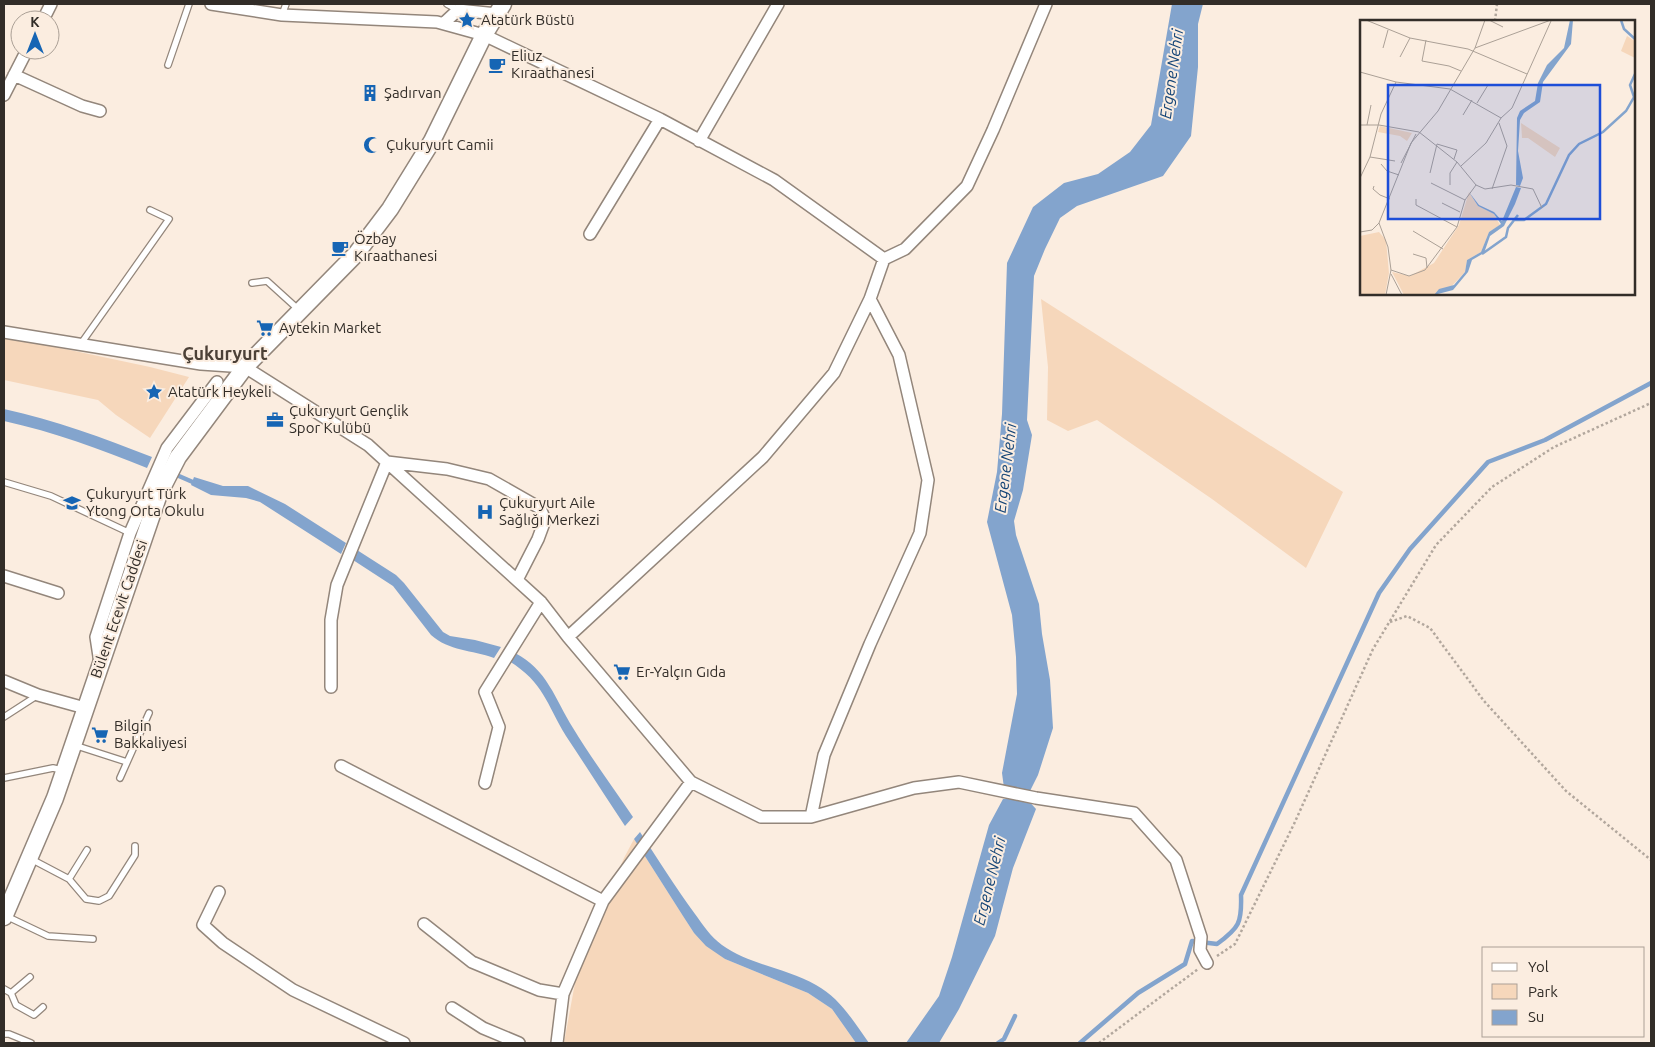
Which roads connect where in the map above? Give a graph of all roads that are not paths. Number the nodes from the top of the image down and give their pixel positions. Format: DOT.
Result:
graph roads {
  1 [pos="189,4"];
  2 [pos="211,4"];
  3 [pos="286,4"];
  4 [pos="778,4"];
  5 [pos="1046,4"];
  6 [pos="246,6"];
  7 [pos="452,7"];
  8 [pos="500,9"];
  9 [pos="282,15"];
  10 [pos="444,23"];
  11 [pos="484,35"];
  12 [pos="22,60"];
  13 [pos="168,65"];
  14 [pos="14,75"];
  15 [pos="4,95"];
  16 [pos="100,111"];
  17 [pos="660,119"];
  18 [pos="699,141"];
  19 [pos="150,210"];
  20 [pos="590,234"];
  21 [pos="884,259"];
  22 [pos="252,283"];
  23 [pos="870,299"];
  24 [pos="300,311"];
  25 [pos="4,332"];
  26 [pos="80,345"];
  27 [pos="201,364"];
  28 [pos="245,367"];
  29 [pos="222,387"];
  30 [pos="387,462"];
  31 [pos="4,482"];
  32 [pos="136,536"];
  33 [pos="4,576"];
  34 [pos="517,580"];
  35 [pos="58,593"];
  36 [pos="541,602"];
  37 [pos="568,637"];
  38 [pos="4,681"];
  39 [pos="331,687"];
  40 [pos="38,695"];
  41 [pos="85,708"];
  42 [pos="149,713"];
  43 [pos="4,717"];
  44 [pos="72,745"];
  45 [pos="127,762"];
  46 [pos="341,766"];
  47 [pos="64,771"];
  48 [pos="4,778"];
  49 [pos="120,778"];
  50 [pos="691,782"];
  51 [pos="485,783"];
  52 [pos="811,817"];
  53 [pos="135,846"];
  54 [pos="87,850"];
  55 [pos="29,858"];
  56 [pos="69,879"];
  57 [pos="9,890"];
  58 [pos="219,892"];
  59 [pos="603,901"];
  60 [pos="4,916"];
  61 [pos="424,924"];
  62 [pos="93,939"];
  63 [pos="1207,964"];
  64 [pos="30,977"];
  65 [pos="4,989"];
  66 [pos="11,994"];
  67 [pos="563,994"];
  68 [pos="43,1007"];
  69 [pos="452,1008"];
  70 [pos="4,1034"];
  71 [pos="31,1043"];
  72 [pos="404,1043"];
  73 [pos="519,1043"];
  74 [pos="557,1043"];
  1 -- 13 [label="lane"];
  2 -- 6 [label="street"];
  3 -- 9 [label="lane"];
  4 -- 18 [label="street"];
  5 -- 21 [label="street"];
  6 -- 9 [label="street"];
  7 -- 8 [label="street"];
  7 -- 10 [label="street"];
  8 -- 11 [label="main road, Bülent Ecevit Caddesi"];
  9 -- 10 [label="street"];
  10 -- 11 [label="street"];
  11 -- 17 [label="street"];
  11 -- 24 [label="main road, Bülent Ecevit Caddesi"];
  12 -- 14 [label="street"];
  14 -- 15 [label="street"];
  14 -- 16 [label="street"];
  17 -- 18 [label="street"];
  17 -- 20 [label="street"];
  18 -- 21 [label="street"];
  19 -- 26 [label="lane"];
  21 -- 23 [label="street"];
  22 -- 24 [label="lane"];
  23 -- 37 [label="street"];
  23 -- 52 [label="street"];
  24 -- 28 [label="main road, Bülent Ecevit Caddesi"];
  25 -- 26 [label="street"];
  26 -- 27 [label="street"];
  27 -- 28 [label="street"];
  27 -- 29 [label="street"];
  28 -- 29 [label="main road, Bülent Ecevit Caddesi"];
  28 -- 30 [label="street"];
  29 -- 32 [label="main road, Bülent Ecevit Caddesi"];
  29 -- 32 [label="street"];
  30 -- 34 [label="street"];
  30 -- 34 [label="street"];
  30 -- 39 [label="street"];
  31 -- 32 [label="lane"];
  32 -- 41 [label="main road, Bülent Ecevit Caddesi"];
  33 -- 35 [label="street"];
  34 -- 36 [label="street"];
  36 -- 37 [label="street"];
  36 -- 51 [label="street"];
  37 -- 50 [label="street"];
  38 -- 40 [label="street"];
  40 -- 41 [label="street"];
  40 -- 43 [label="lane"];
  41 -- 44 [label="main road, Bülent Ecevit Caddesi"];
  42 -- 45 [label="lane"];
  44 -- 45 [label="lane"];
  44 -- 47 [label="main road, Bülent Ecevit Caddesi"];
  45 -- 49 [label="lane"];
  46 -- 59 [label="street"];
  47 -- 48 [label="lane"];
  47 -- 55 [label="main road, Bülent Ecevit Caddesi"];
  50 -- 52 [label="street"];
  50 -- 59 [label="street"];
  52 -- 63 [label="street"];
  53 -- 56 [label="lane"];
  54 -- 56 [label="lane"];
  55 -- 56 [label="lane"];
  55 -- 57 [label="main road, Bülent Ecevit Caddesi"];
  57 -- 60 [label="main road, Bülent Ecevit Caddesi"];
  58 -- 72 [label="street"];
  59 -- 67 [label="street"];
  60 -- 62 [label="lane"];
  61 -- 67 [label="street"];
  64 -- 66 [label="lane"];
  65 -- 66 [label="lane"];
  66 -- 68 [label="lane"];
  67 -- 74 [label="street"];
  69 -- 73 [label="street"];
  70 -- 71 [label="lane"];
}
